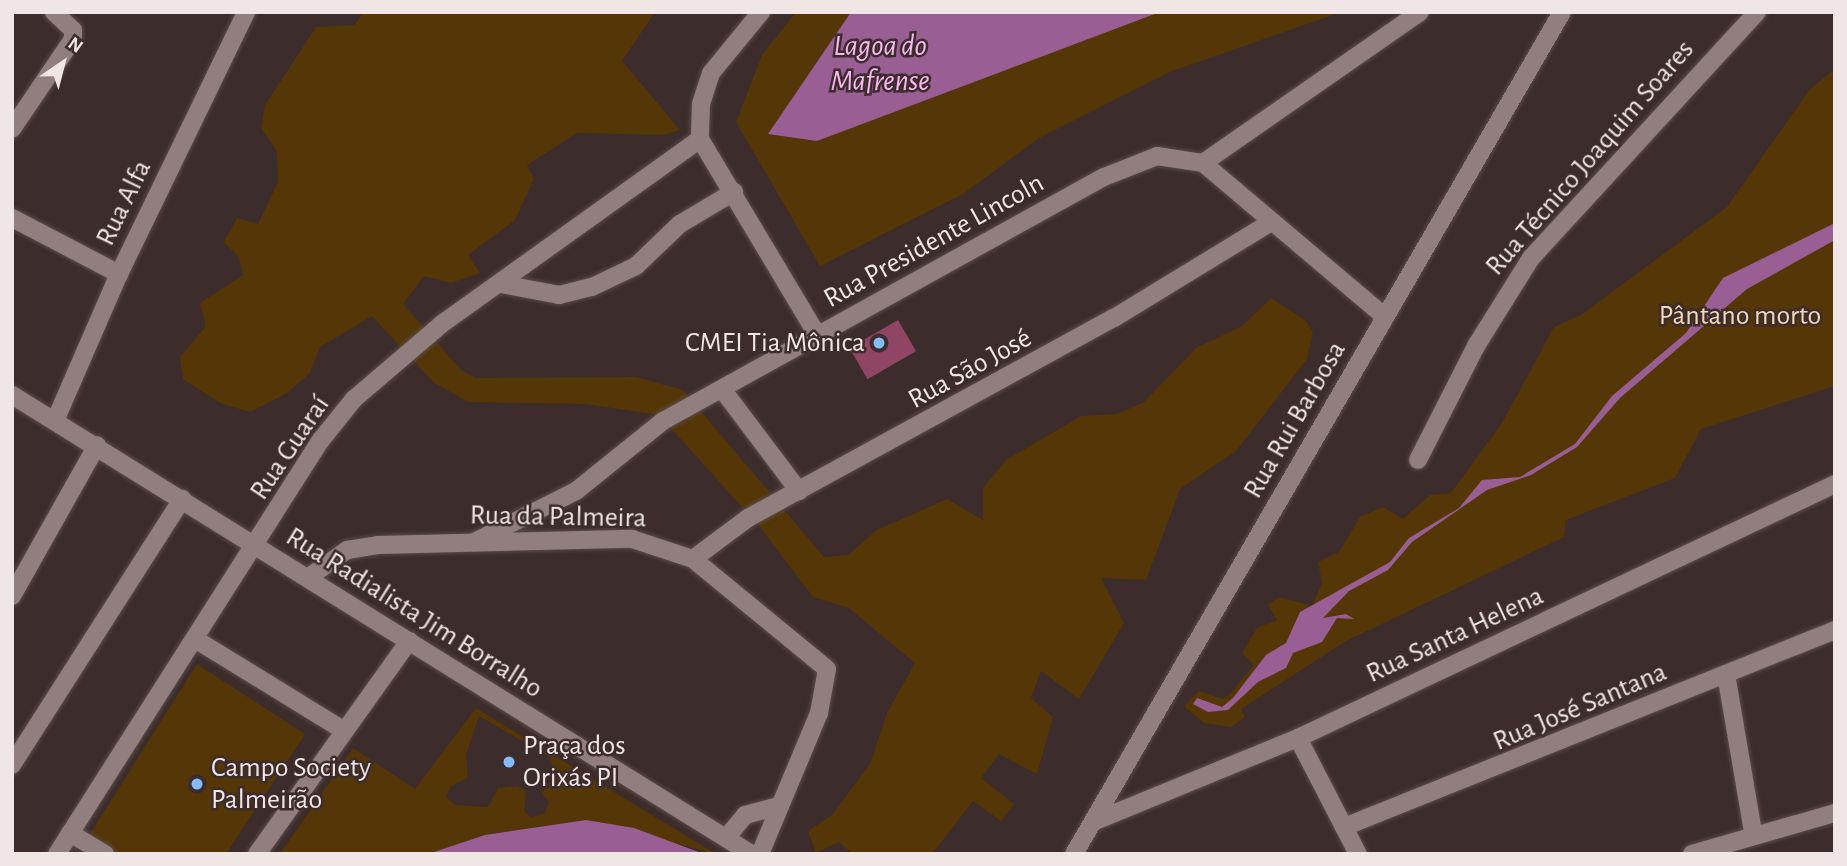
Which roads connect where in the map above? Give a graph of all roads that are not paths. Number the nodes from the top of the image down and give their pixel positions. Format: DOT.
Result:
graph roads {
  1 [pos="54,12"];
  2 [pos="761,12"];
  3 [pos="1420,12"];
  4 [pos="1562,12"];
  5 [pos="1757,12"];
  6 [pos="240,15"];
  7 [pos="12,129"];
  8 [pos="700,139"];
  9 [pos="1203,163"];
  10 [pos="734,192"];
  11 [pos="12,218"];
  12 [pos="1271,222"];
  13 [pos="118,274"];
  14 [pos="501,284"];
  15 [pos="1385,317"];
  16 [pos="818,336"];
  17 [pos="722,389"];
  18 [pos="12,395"];
  19 [pos="55,421"];
  20 [pos="97,445"];
  21 [pos="1418,460"];
  22 [pos="1835,484"];
  23 [pos="799,491"];
  24 [pos="182,499"];
  25 [pos="476,541"];
  26 [pos="257,545"];
  27 [pos="693,559"];
  28 [pos="309,578"];
  29 [pos="12,596"];
  30 [pos="1835,630"];
  31 [pos="195,639"];
  32 [pos="409,641"];
  33 [pos="1726,674"];
  34 [pos="343,730"];
  35 [pos="1298,738"];
  36 [pos="12,765"];
  37 [pos="779,806"];
  38 [pos="1835,814"];
  39 [pos="1093,822"];
  40 [pos="1343,827"];
  41 [pos="1753,832"];
  42 [pos="70,833"];
  43 [pos="726,838"];
  44 [pos="57,854"];
  45 [pos="104,854"];
  46 [pos="257,854"];
  47 [pos="751,854"];
  48 [pos="760,854"];
  49 [pos="1074,854"];
  50 [pos="1358,854"];
  51 [pos="1692,854"];
  1 -- 7 [label="street"];
  2 -- 8 [label="street"];
  3 -- 9 [label="street"];
  4 -- 15 [label="street, Rua Rui Barbosa"];
  5 -- 21 [label="street, Rua Técnico Joaquim Soares"];
  6 -- 13 [label="street, Rua Alfa"];
  8 -- 10 [label="street"];
  8 -- 14 [label="street, Rua Guaraí"];
  9 -- 12 [label="street"];
  9 -- 16 [label="street, Rua Presidente Lincoln"];
  10 -- 14 [label="street"];
  10 -- 16 [label="street"];
  11 -- 13 [label="street"];
  12 -- 15 [label="street"];
  12 -- 23 [label="street, Rua São José"];
  13 -- 19 [label="street, Rua Alfa"];
  14 -- 26 [label="street, Rua Guaraí"];
  15 -- 39 [label="street, Rua Rui Barbosa"];
  16 -- 17 [label="street, Rua Presidente Lincoln"];
  17 -- 23 [label="street"];
  17 -- 25 [label="street, Rua Presidente Lincoln"];
  18 -- 19 [label="street, Rua Radialista Jim Borralho"];
  19 -- 20 [label="street, Rua Radialista Jim Borralho"];
  20 -- 24 [label="street, Rua Radialista Jim Borralho"];
  20 -- 29 [label="street"];
  22 -- 35 [label="street, Rua Santa Helena"];
  23 -- 27 [label="street, Rua São José"];
  24 -- 26 [label="street, Rua Radialista Jim Borralho"];
  24 -- 36 [label="street"];
  25 -- 27 [label="street, Rua da Palmeira"];
  25 -- 28 [label="street, Rua da Palmeira"];
  26 -- 28 [label="street, Rua Radialista Jim Borralho"];
  26 -- 31 [label="street, Rua Guaraí"];
  27 -- 37 [label="street, Rua da Palmeira"];
  28 -- 32 [label="street, Rua Radialista Jim Borralho"];
  30 -- 33 [label="street, Rua José Santana"];
  31 -- 34 [label="street"];
  31 -- 42 [label="street, Rua Guaraí"];
  32 -- 34 [label="street"];
  32 -- 43 [label="street, Rua Radialista Jim Borralho"];
  33 -- 40 [label="street, Rua José Santana"];
  33 -- 41 [label="street"];
  34 -- 46 [label="street"];
  35 -- 39 [label="street, Rua Santa Helena"];
  35 -- 40 [label="street"];
  37 -- 43 [label="street"];
  37 -- 48 [label="street, Rua da Palmeira"];
  38 -- 41 [label="street"];
  39 -- 49 [label="street, Rua Rui Barbosa"];
  40 -- 50 [label="street"];
  41 -- 51 [label="street"];
  42 -- 44 [label="street, Rua Guaraí"];
  42 -- 45 [label="street"];
  43 -- 47 [label="street, Rua Radialista Jim Borralho"];
}
